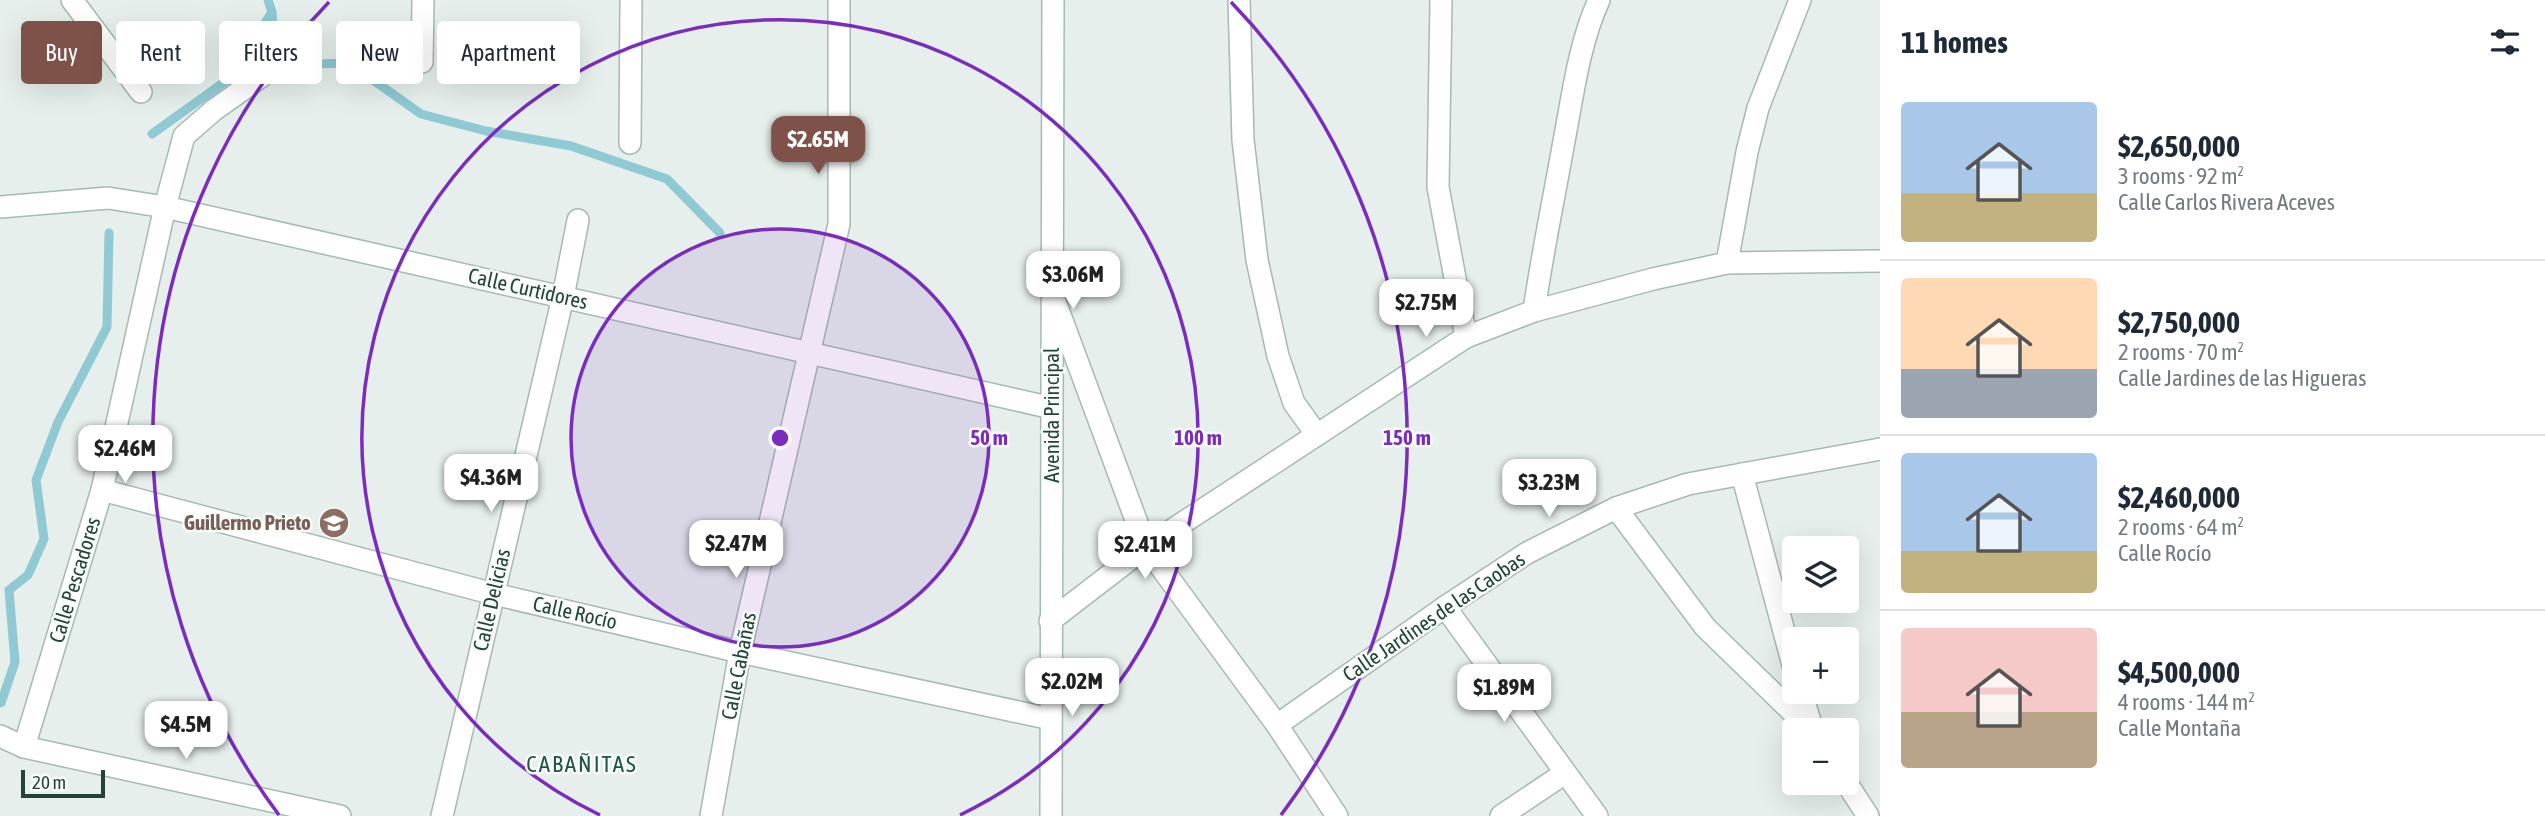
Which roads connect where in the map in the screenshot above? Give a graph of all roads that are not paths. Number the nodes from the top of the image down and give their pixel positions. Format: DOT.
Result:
graph roads {
  1 [pos="72,0"];
  2 [pos="423,0"];
  3 [pos="631,0"];
  4 [pos="839,0"];
  5 [pos="1053,0"];
  6 [pos="1240,0"];
  7 [pos="1441,0"];
  8 [pos="1599,0"];
  9 [pos="1800,0"];
  10 [pos="423,21"];
  11 [pos="251,84"];
  12 [pos="141,92"];
  13 [pos="630,142"];
  14 [pos="165,206"];
  15 [pos="0,207"];
  16 [pos="578,220"];
  17 [pos="1880,261"];
  18 [pos="1727,263"];
  19 [pos="1052,294"];
  20 [pos="563,297"];
  21 [pos="1534,311"];
  22 [pos="1466,337"];
  23 [pos="809,354"];
  24 [pos="1052,408"];
  25 [pos="1317,435"];
  26 [pos="1880,449"];
  27 [pos="1742,474"];
  28 [pos="102,491"];
  29 [pos="1616,508"];
  30 [pos="1146,547"];
  31 [pos="494,594"];
  32 [pos="1445,607"];
  33 [pos="1050,621"];
  34 [pos="1783,627"];
  35 [pos="740,652"];
  36 [pos="1800,718"];
  37 [pos="1051,719"];
  38 [pos="1278,725"];
  39 [pos="0,736"];
  40 [pos="24,747"];
  41 [pos="1565,773"];
  42 [pos="1854,795"];
  43 [pos="340,816"];
  44 [pos="442,816"];
  45 [pos="710,816"];
  46 [pos="1051,816"];
  47 [pos="1337,816"];
  48 [pos="1501,816"];
  49 [pos="1597,816"];
  50 [pos="1868,816"];
  1 -- 12 [label="street"];
  2 -- 10 [label="street"];
  3 -- 13 [label="street"];
  4 -- 23 [label="street, Calle Cabañas"];
  5 -- 19 [label="street, Avenida Principal"];
  6 -- 25 [label="street"];
  7 -- 22 [label="street"];
  8 -- 21 [label="street"];
  9 -- 18 [label="street"];
  11 -- 14 [label="street, Calle Pescadores"];
  14 -- 15 [label="street, Calle Curtidores"];
  14 -- 20 [label="street, Calle Curtidores"];
  14 -- 28 [label="street, Calle Pescadores"];
  16 -- 20 [label="street, Calle Delicias"];
  17 -- 18 [label="street"];
  18 -- 21 [label="street"];
  19 -- 24 [label="street, Avenida Principal"];
  19 -- 30 [label="street"];
  20 -- 23 [label="street, Calle Curtidores"];
  20 -- 31 [label="street, Calle Delicias"];
  21 -- 22 [label="street"];
  22 -- 25 [label="street"];
  23 -- 24 [label="street, Calle Curtidores"];
  23 -- 35 [label="street, Calle Cabañas"];
  24 -- 33 [label="street, Avenida Principal"];
  25 -- 30 [label="street"];
  26 -- 27 [label="street, Calle Jardines de las Caobas"];
  27 -- 29 [label="street, Calle Jardines de las Caobas"];
  27 -- 34 [label="street"];
  28 -- 31 [label="street, Calle Rocío"];
  28 -- 40 [label="street, Calle Pescadores"];
  29 -- 32 [label="street, Calle Jardines de las Caobas"];
  29 -- 36 [label="street"];
  30 -- 33 [label="street"];
  30 -- 38 [label="street"];
  31 -- 35 [label="street, Calle Rocío"];
  31 -- 44 [label="street, Calle Delicias"];
  32 -- 38 [label="street, Calle Jardines de las Caobas"];
  32 -- 41 [label="street"];
  33 -- 37 [label="street, Avenida Principal"];
  35 -- 37 [label="street, Calle Rocío"];
  35 -- 45 [label="street, Calle Cabañas"];
  37 -- 46 [label="street, Avenida Principal"];
  38 -- 47 [label="street"];
  39 -- 40 [label="street"];
  40 -- 43 [label="street"];
  41 -- 48 [label="street"];
  41 -- 49 [label="street"];
  42 -- 50 [label="street"];
}
